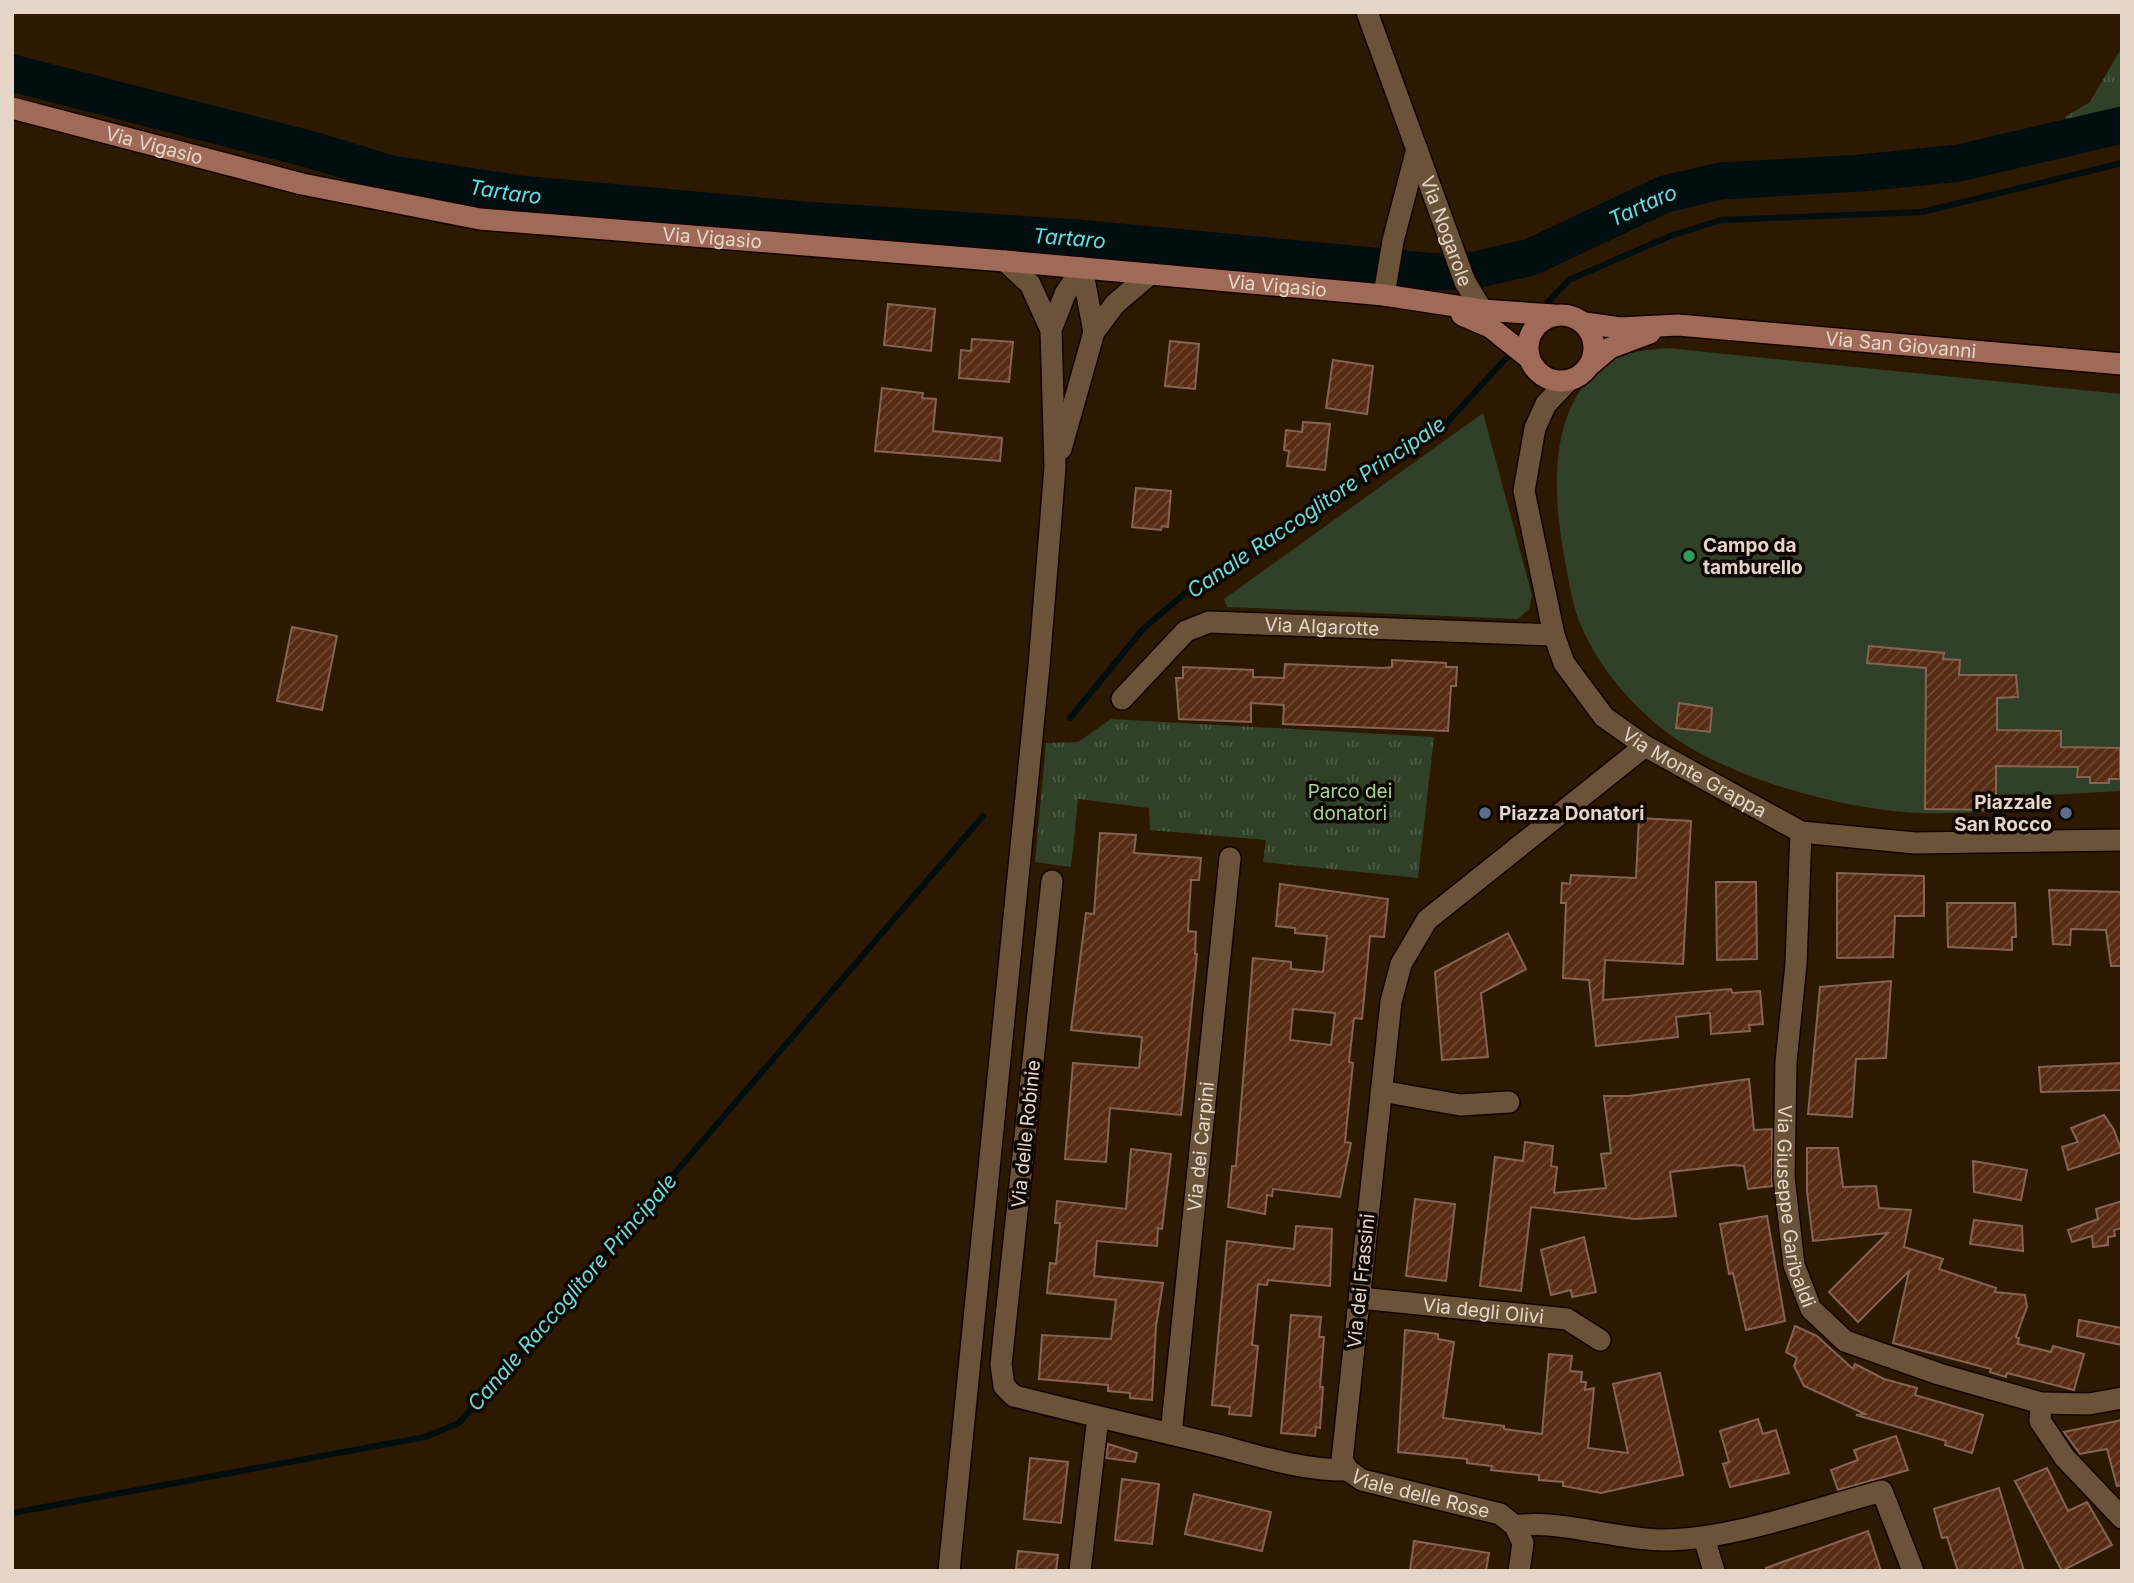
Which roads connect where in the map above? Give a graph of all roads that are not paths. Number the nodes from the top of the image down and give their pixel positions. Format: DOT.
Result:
graph roads {
  1 [pos="1367,12"];
  2 [pos="12,108"];
  3 [pos="1417,149"];
  4 [pos="1408,188"];
  5 [pos="1433,190"];
  6 [pos="1005,261"];
  7 [pos="1082,268"];
  8 [pos="1149,275"];
  9 [pos="1385,289"];
  10 [pos="1471,311"];
  11 [pos="1570,318"];
  12 [pos="1678,324"];
  13 [pos="1051,330"];
  14 [pos="1094,332"];
  15 [pos="1591,364"];
  16 [pos="2122,364"];
  17 [pos="1537,368"];
  18 [pos="1569,380"];
  19 [pos="1546,404"];
  20 [pos="1055,467"];
  21 [pos="1554,635"];
  22 [pos="1122,699"];
  23 [pos="1645,746"];
  24 [pos="1801,832"];
  25 [pos="2122,840"];
  26 [pos="1230,858"];
  27 [pos="1052,881"];
  28 [pos="1381,1091"];
  29 [pos="1509,1102"];
  30 [pos="1360,1298"];
  31 [pos="1600,1340"];
  32 [pos="1004,1386"];
  33 [pos="2122,1398"];
  34 [pos="2041,1403"];
  35 [pos="1098,1418"];
  36 [pos="1171,1434"];
  37 [pos="1348,1470"];
  38 [pos="2122,1518"];
  39 [pos="1515,1526"];
  40 [pos="1704,1538"];
  41 [pos="948,1571"];
  42 [pos="1080,1571"];
  43 [pos="1519,1571"];
  44 [pos="1714,1571"];
  45 [pos="1913,1571"];
  1 -- 3 [label="street, Via Nogarole"];
  2 -- 6 [label="main road, Via Vigasio"];
  3 -- 4 [label="street, Via Nogarole"];
  3 -- 5 [label="street, Via Nogarole"];
  4 -- 5 [label="street"];
  4 -- 9 [label="street, Via Nogarole"];
  5 -- 10 [label="street, Via Nogarole"];
  6 -- 7 [label="main road, Via Vigasio"];
  6 -- 13 [label="street"];
  7 -- 8 [label="main road, Via Vigasio"];
  7 -- 13 [label="street"];
  7 -- 14 [label="street"];
  8 -- 9 [label="main road, Via Vigasio"];
  8 -- 14 [label="street"];
  9 -- 10 [label="main road, Via Vigasio"];
  10 -- 11 [label="main road, Via Vigasio"];
  10 -- 17 [label="main road, Via Vigasio"];
  11 -- 12 [label="main road, Via San Giovanni"];
  11 -- 15 [label="main road"];
  11 -- 17 [label="main road"];
  12 -- 15 [label="main road, Via San Giovanni"];
  12 -- 16 [label="main road, Via San Giovanni"];
  13 -- 20 [label="street"];
  14 -- 20 [label="street"];
  15 -- 18 [label="main road"];
  17 -- 18 [label="main road"];
  17 -- 19 [label="street, Via Monte Grappa"];
  18 -- 19 [label="street, Via Monte Grappa"];
  19 -- 21 [label="street, Via Monte Grappa"];
  20 -- 41 [label="street"];
  21 -- 22 [label="street, Via Algarotte"];
  21 -- 23 [label="street, Via Monte Grappa"];
  23 -- 24 [label="street, Via Monte Grappa"];
  23 -- 28 [label="street, Via dei Frassini"];
  24 -- 25 [label="street, Via Monte Grappa"];
  24 -- 34 [label="street, Via Giuseppe Garibaldi"];
  26 -- 36 [label="street, Via dei Carpini"];
  27 -- 32 [label="street, Via delle Robinie"];
  28 -- 29 [label="street"];
  28 -- 30 [label="street, Via dei Frassini"];
  30 -- 31 [label="street, Via degli Olivi"];
  30 -- 37 [label="street, Via dei Frassini"];
  32 -- 35 [label="street, Viale delle Rose"];
  33 -- 34 [label="street, Via Giuseppe Garibaldi"];
  34 -- 38 [label="street"];
  35 -- 36 [label="street, Viale delle Rose"];
  35 -- 42 [label="street"];
  36 -- 37 [label="street, Viale delle Rose"];
  37 -- 39 [label="street, Viale delle Rose"];
  39 -- 40 [label="street, Viale delle Rose"];
  39 -- 43 [label="street"];
  40 -- 44 [label="street"];
  40 -- 45 [label="street, Viale delle Rose"];
}
